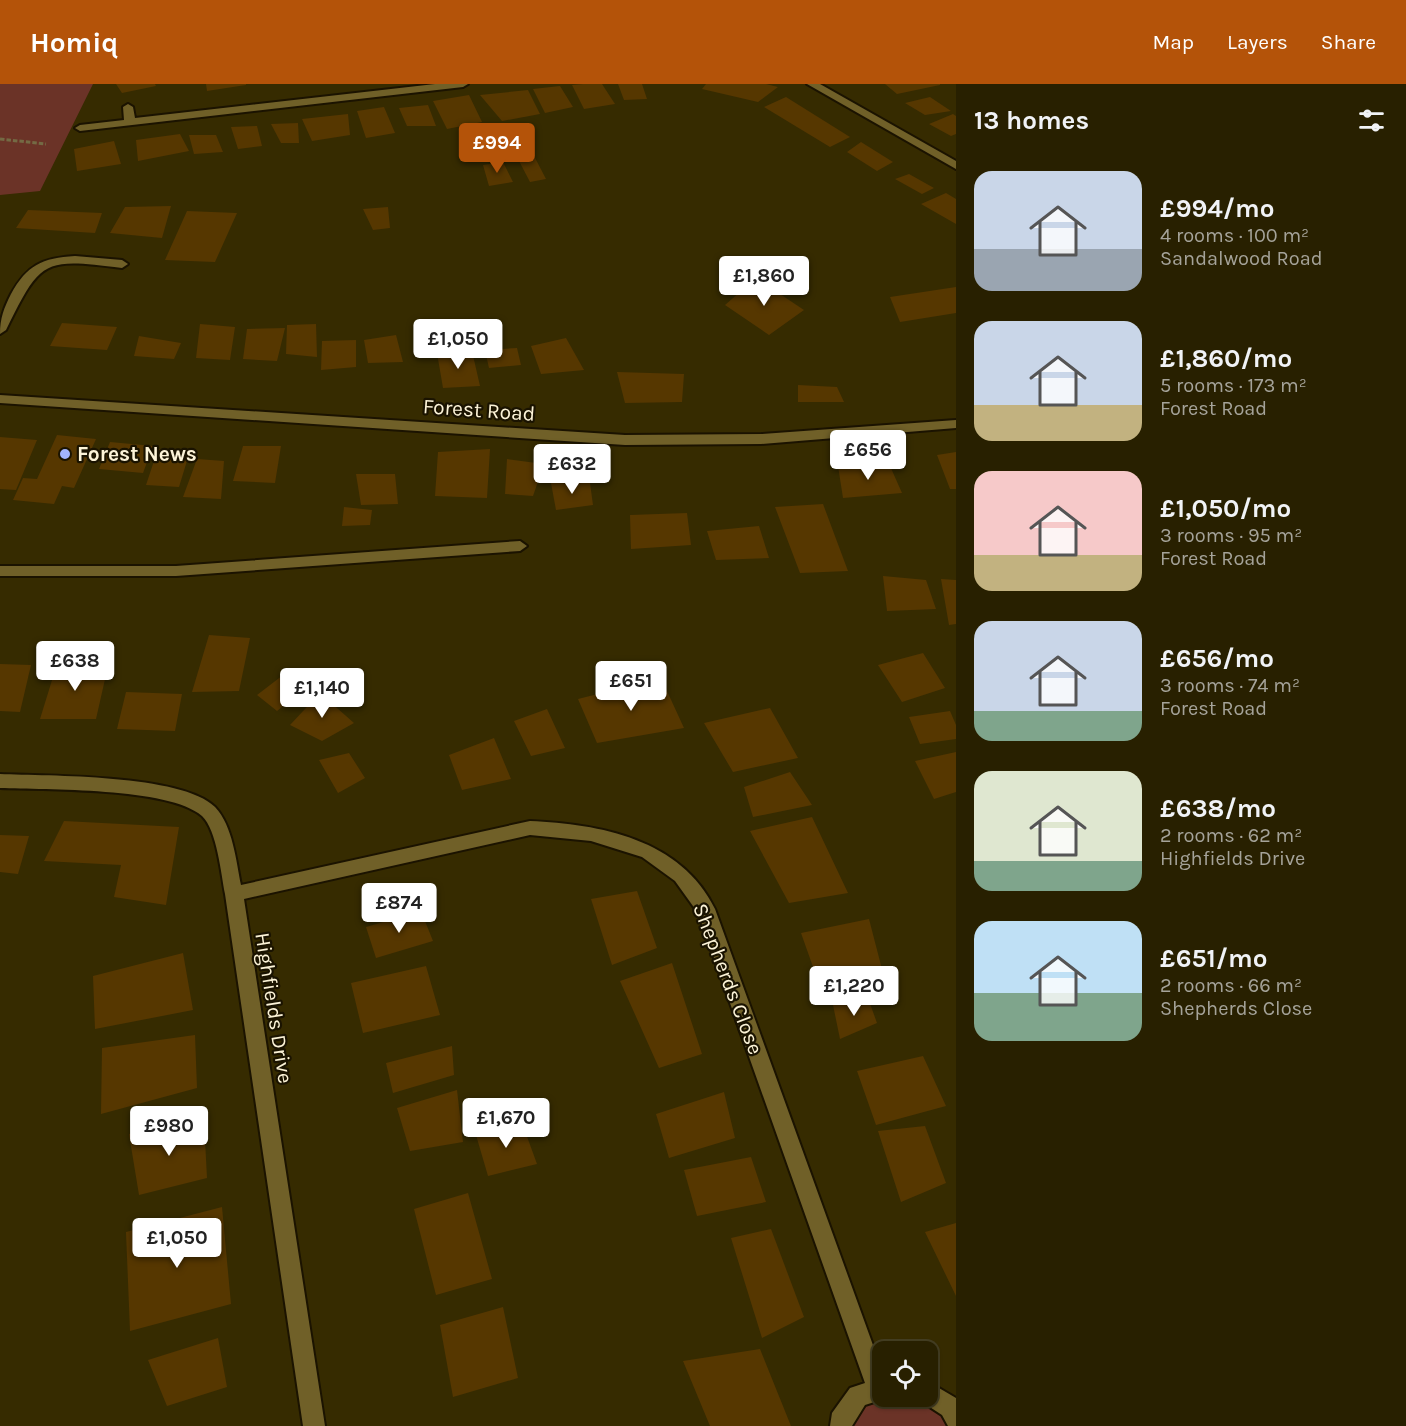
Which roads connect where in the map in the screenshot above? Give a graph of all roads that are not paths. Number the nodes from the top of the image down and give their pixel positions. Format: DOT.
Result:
graph roads {
  1 [pos="463,84"];
  2 [pos="812,84"];
  3 [pos="128,107"];
  4 [pos="130,122"];
  5 [pos="80,128"];
  6 [pos="956,166"];
  7 [pos="122,264"];
  8 [pos="0,330"];
  9 [pos="0,399"];
  10 [pos="956,424"];
  11 [pos="520,546"];
  12 [pos="0,571"];
  13 [pos="0,781"];
  14 [pos="234,894"];
  15 [pos="872,1367"];
  16 [pos="872,1392"];
  17 [pos="938,1399"];
  18 [pos="956,1419"];
  19 [pos="314,1426"];
  20 [pos="841,1426"];
  1 -- 4 [label="street"];
  2 -- 6 [label="street"];
  3 -- 4 [label="street"];
  4 -- 5 [label="street"];
  7 -- 8 [label="street"];
  9 -- 10 [label="street, Forest Road"];
  11 -- 12 [label="street"];
  13 -- 14 [label="street, Highfields Drive"];
  14 -- 15 [label="street, Shepherds Close"];
  14 -- 19 [label="street, Highfields Drive"];
  16 -- 20 [label="street, Shepherds Close"];
  17 -- 18 [label="street"];
}
